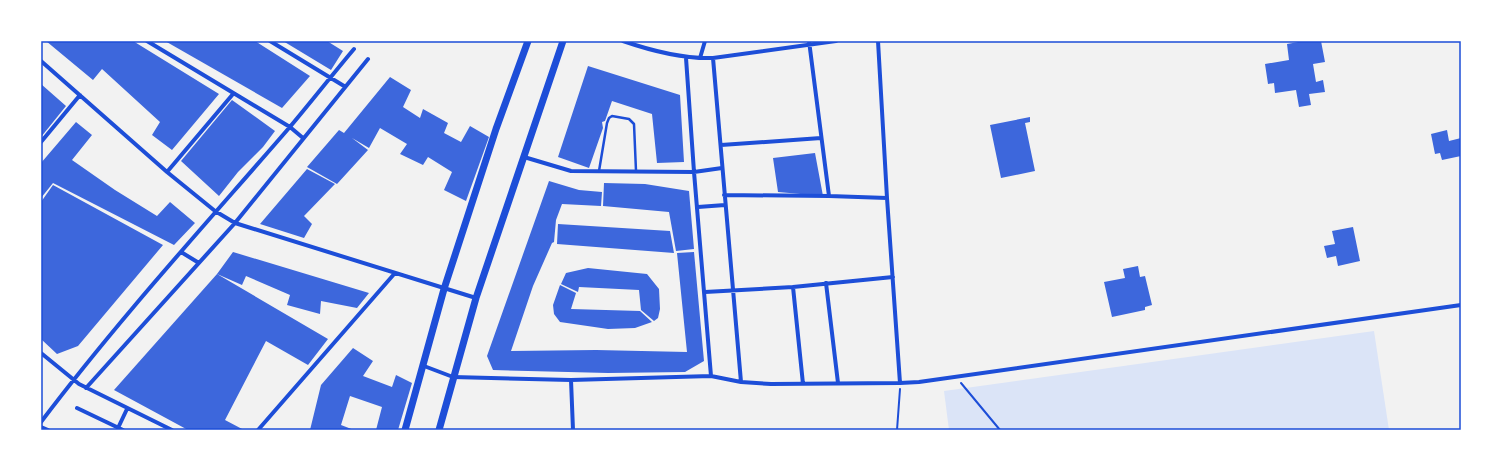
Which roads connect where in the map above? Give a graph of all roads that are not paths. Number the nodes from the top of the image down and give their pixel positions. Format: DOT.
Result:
graph roads {
  1 [pos="146,41"];
  2 [pos="270,41"];
  3 [pos="528,41"];
  4 [pos="563,41"];
  5 [pos="623,41"];
  6 [pos="640,41"];
  7 [pos="705,41"];
  8 [pos="836,41"];
  9 [pos="878,41"];
  10 [pos="809,43"];
  11 [pos="639,46"];
  12 [pos="354,49"];
  13 [pos="686,58"];
  14 [pos="700,58"];
  15 [pos="713,58"];
  16 [pos="368,59"];
  17 [pos="41,61"];
  18 [pos="330,77"];
  19 [pos="344,86"];
  20 [pos="233,94"];
  21 [pos="80,95"];
  22 [pos="290,127"];
  23 [pos="303,138"];
  24 [pos="821,138"];
  25 [pos="41,142"];
  26 [pos="721,145"];
  27 [pos="524,156"];
  28 [pos="722,168"];
  29 [pos="599,171"];
  30 [pos="636,171"];
  31 [pos="167,172"];
  32 [pos="694,172"];
  33 [pos="724,195"];
  34 [pos="828,196"];
  35 [pos="887,198"];
  36 [pos="725,205"];
  37 [pos="698,207"];
  38 [pos="216,211"];
  39 [pos="235,223"];
  40 [pos="181,252"];
  41 [pos="198,263"];
  42 [pos="395,273"];
  43 [pos="892,277"];
  44 [pos="826,283"];
  45 [pos="793,286"];
  46 [pos="444,289"];
  47 [pos="734,291"];
  48 [pos="705,292"];
  49 [pos="476,298"];
  50 [pos="1461,304"];
  51 [pos="41,353"];
  52 [pos="424,366"];
  53 [pos="711,376"];
  54 [pos="452,377"];
  55 [pos="73,380"];
  56 [pos="571,380"];
  57 [pos="741,382"];
  58 [pos="838,383"];
  59 [pos="900,383"];
  60 [pos="803,384"];
  61 [pos="86,388"];
  62 [pos="77,408"];
  63 [pos="127,409"];
  64 [pos="41,422"];
  65 [pos="41,427"];
  66 [pos="118,428"];
  67 [pos="48,430"];
  68 [pos="123,430"];
  69 [pos="172,430"];
  70 [pos="258,430"];
  71 [pos="405,430"];
  72 [pos="439,430"];
  73 [pos="573,430"];
  1 -- 20 [label="street"];
  2 -- 18 [label="street"];
  3 -- 46 [label="main road"];
  4 -- 27 [label="main road"];
  5 -- 11 [label="street"];
  6 -- 11 [label="street"];
  7 -- 14 [label="street"];
  8 -- 10 [label="street"];
  9 -- 35 [label="street"];
  10 -- 15 [label="street"];
  10 -- 24 [label="street"];
  11 -- 13 [label="street"];
  12 -- 18 [label="street"];
  13 -- 14 [label="street"];
  13 -- 32 [label="street"];
  14 -- 15 [label="street"];
  15 -- 26 [label="street"];
  16 -- 19 [label="street"];
  17 -- 21 [label="street"];
  18 -- 19 [label="street"];
  18 -- 22 [label="street"];
  19 -- 23 [label="street"];
  20 -- 22 [label="street"];
  20 -- 31 [label="street"];
  21 -- 25 [label="street"];
  21 -- 31 [label="street"];
  22 -- 23 [label="street"];
  22 -- 38 [label="street"];
  23 -- 39 [label="street"];
  24 -- 26 [label="street"];
  24 -- 34 [label="street"];
  26 -- 28 [label="street"];
  27 -- 29 [label="street"];
  27 -- 49 [label="main road"];
  28 -- 32 [label="street"];
  28 -- 33 [label="street"];
  29 -- 30 [label="street"];
  29 -- 30 [label="lane"];
  30 -- 32 [label="street"];
  31 -- 38 [label="street"];
  32 -- 37 [label="street"];
  33 -- 34 [label="street"];
  33 -- 36 [label="street"];
  34 -- 35 [label="street"];
  35 -- 43 [label="street"];
  36 -- 37 [label="street"];
  36 -- 47 [label="street"];
  37 -- 48 [label="street"];
  38 -- 39 [label="street"];
  38 -- 40 [label="street"];
  39 -- 41 [label="street"];
  39 -- 42 [label="street"];
  40 -- 41 [label="street"];
  40 -- 55 [label="street"];
  41 -- 61 [label="street"];
  42 -- 46 [label="street"];
  42 -- 70 [label="street"];
  43 -- 44 [label="street"];
  43 -- 59 [label="street"];
  44 -- 45 [label="street"];
  44 -- 58 [label="street"];
  45 -- 47 [label="street"];
  45 -- 60 [label="street"];
  46 -- 49 [label="street"];
  46 -- 52 [label="main road"];
  47 -- 48 [label="street"];
  47 -- 57 [label="street"];
  48 -- 53 [label="street"];
  49 -- 54 [label="main road"];
  50 -- 59 [label="street"];
  51 -- 55 [label="street"];
  52 -- 54 [label="street"];
  52 -- 71 [label="main road"];
  53 -- 56 [label="street"];
  53 -- 57 [label="street"];
  54 -- 56 [label="street"];
  54 -- 72 [label="main road"];
  55 -- 61 [label="street"];
  55 -- 64 [label="street"];
  56 -- 73 [label="street"];
  57 -- 60 [label="street"];
  58 -- 59 [label="street"];
  58 -- 60 [label="street"];
  61 -- 63 [label="street"];
  62 -- 66 [label="street"];
  63 -- 66 [label="street"];
  63 -- 69 [label="street"];
  65 -- 67 [label="street"];
  66 -- 68 [label="street"];
}
